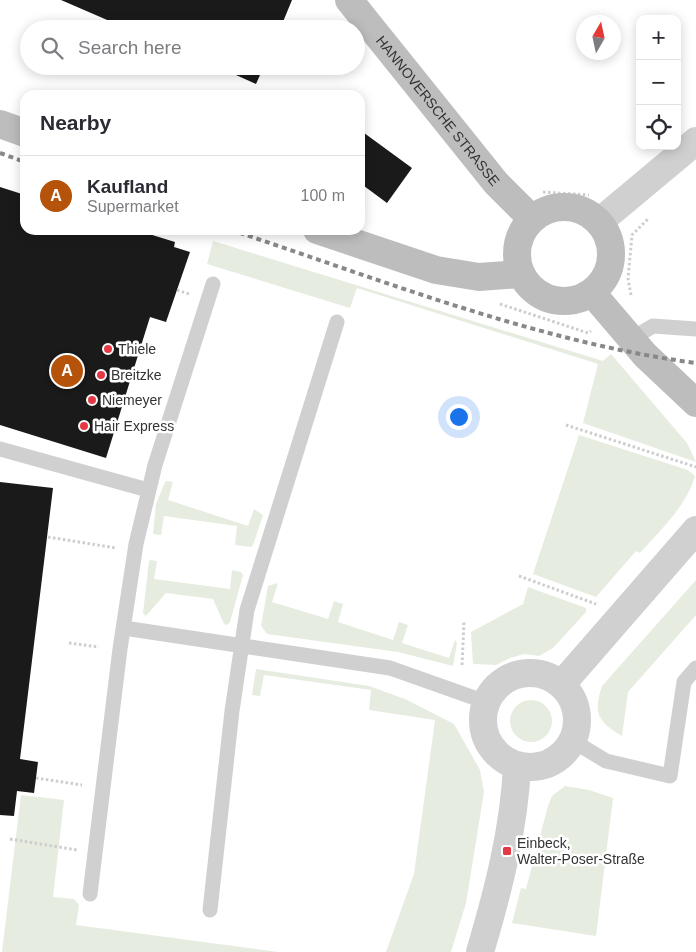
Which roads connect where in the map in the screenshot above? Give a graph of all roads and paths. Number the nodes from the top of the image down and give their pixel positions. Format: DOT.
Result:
graph roads {
  1 [pos="349,0"];
  2 [pos="365,20"];
  3 [pos="365,20"];
  4 [pos="0,124"];
  5 [pos="20,131"];
  6 [pos="696,141"];
  7 [pos="542,192"];
  8 [pos="595,192"];
  9 [pos="628,198"];
  10 [pos="532,219"];
  11 [pos="599,222"];
  12 [pos="331,235"];
  13 [pos="521,274"];
  14 [pos="212,284"];
  15 [pos="592,293"];
  16 [pos="498,303"];
  17 [pos="622,309"];
  18 [pos="337,322"];
  19 [pos="696,329"];
  20 [pos="631,339"];
  21 [pos="696,403"];
  22 [pos="566,425"];
  23 [pos="0,449"];
  24 [pos="696,467"];
  25 [pos="148,490"];
  26 [pos="696,530"];
  27 [pos="48,537"];
  28 [pos="135,551"];
  29 [pos="519,576"];
  30 [pos="598,605"];
  31 [pos="464,622"];
  32 [pos="124,628"];
  33 [pos="69,643"];
  34 [pos="241,645"];
  35 [pos="107,648"];
  36 [pos="462,665"];
  37 [pos="696,668"];
  38 [pos="561,685"];
  39 [pos="486,702"];
  40 [pos="572,741"];
  41 [pos="517,766"];
  42 [pos="36,778"];
  43 [pos="103,788"];
  44 [pos="10,839"];
  45 [pos="95,853"];
  46 [pos="90,894"];
  47 [pos="210,910"];
  48 [pos="480,952"];
  1 -- 3 [label="main road, HANNOVERSCHE STRASSE"];
  2 -- 10 [label="main road, HANNOVERSCHE STRASSE"];
  4 -- 5 [label="main road"];
  6 -- 9 [label="street"];
  7 -- 8 [label="path"];
  9 -- 11 [label="street"];
  9 -- 17 [label="path"];
  10 -- 11 [label="main road"];
  10 -- 13 [label="main road"];
  11 -- 15 [label="main road"];
  12 -- 13 [label="main road"];
  13 -- 15 [label="main road"];
  14 -- 25 [label="lane"];
  15 -- 17 [label="main road"];
  16 -- 17 [label="path"];
  17 -- 20 [label="main road"];
  18 -- 34 [label="lane"];
  19 -- 20 [label="lane"];
  20 -- 21 [label="main road"];
  22 -- 24 [label="path"];
  23 -- 25 [label="lane"];
  25 -- 28 [label="lane"];
  26 -- 38 [label="street"];
  27 -- 28 [label="path"];
  28 -- 32 [label="lane"];
  29 -- 30 [label="path"];
  31 -- 36 [label="path"];
  32 -- 34 [label="lane"];
  32 -- 43 [label="lane"];
  33 -- 35 [label="path"];
  34 -- 39 [label="lane"];
  34 -- 47 [label="lane"];
  37 -- 40 [label="lane"];
  38 -- 39 [label="street"];
  38 -- 40 [label="street"];
  39 -- 41 [label="street"];
  40 -- 41 [label="street"];
  41 -- 48 [label="street"];
  42 -- 43 [label="path"];
  43 -- 45 [label="lane"];
  44 -- 45 [label="path"];
  45 -- 46 [label="lane"];
}
